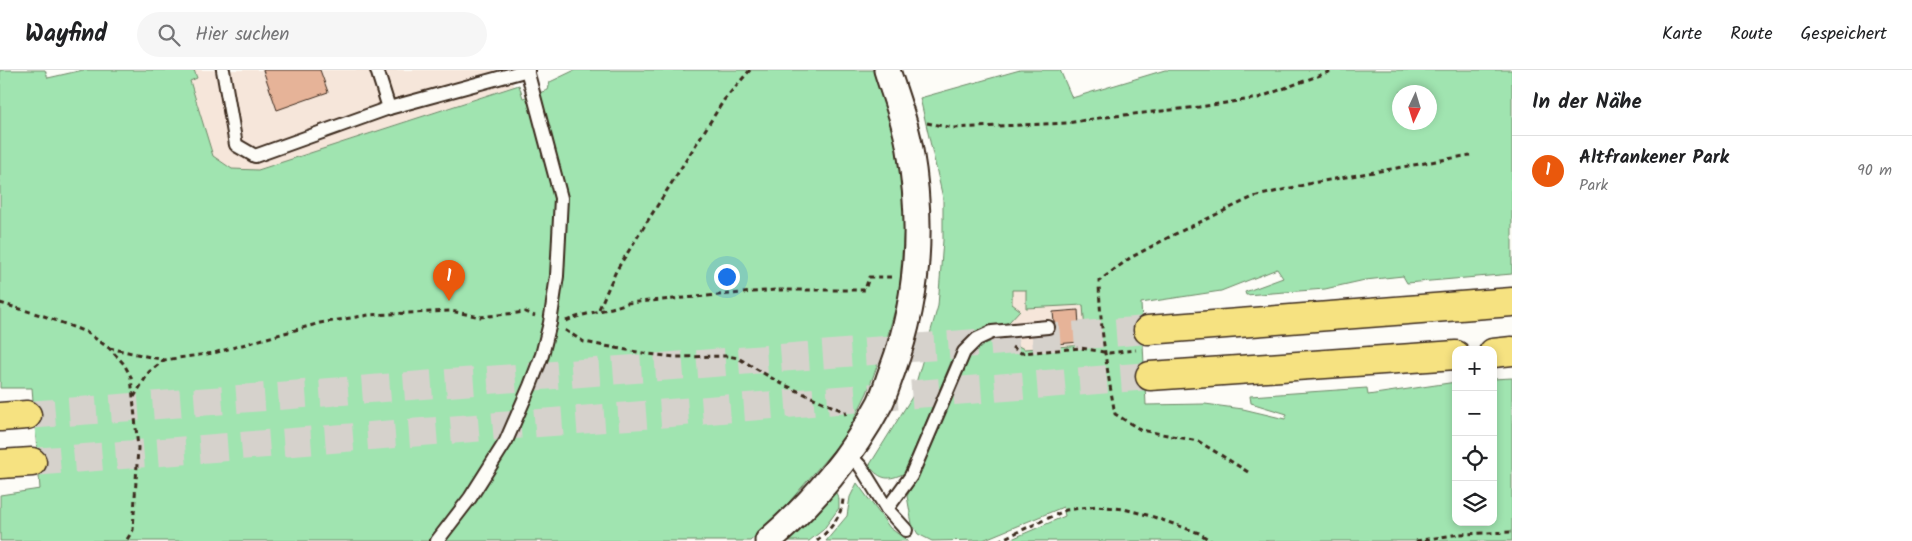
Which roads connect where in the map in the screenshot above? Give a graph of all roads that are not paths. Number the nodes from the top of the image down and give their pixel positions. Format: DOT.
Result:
graph roads {
  1 [pos="223,70"];
  2 [pos="377,70"];
  3 [pos="527,70"];
  4 [pos="887,70"];
  5 [pos="389,108"];
  6 [pos="1512,302"];
  7 [pos="1048,328"];
  8 [pos="1145,340"];
  9 [pos="1512,351"];
  10 [pos="1497,353"];
  11 [pos="1452,355"];
  12 [pos="1150,376"];
  13 [pos="27,415"];
  14 [pos="0,417"];
  15 [pos="854,444"];
  16 [pos="32,462"];
  17 [pos="0,464"];
  18 [pos="887,509"];
  19 [pos="906,530"];
  20 [pos="437,541"];
  21 [pos="768,541"];
  1 -- 5 [label="lane"];
  2 -- 5 [label="lane"];
  3 -- 5 [label="lane"];
  3 -- 20 [label="lane"];
  4 -- 15 [label="street"];
  6 -- 8 [label="highway"];
  7 -- 18 [label="lane"];
  9 -- 10 [label="highway"];
  11 -- 12 [label="highway"];
  13 -- 14 [label="highway"];
  15 -- 18 [label="lane"];
  15 -- 21 [label="street"];
  16 -- 17 [label="highway"];
  18 -- 19 [label="lane"];
}
